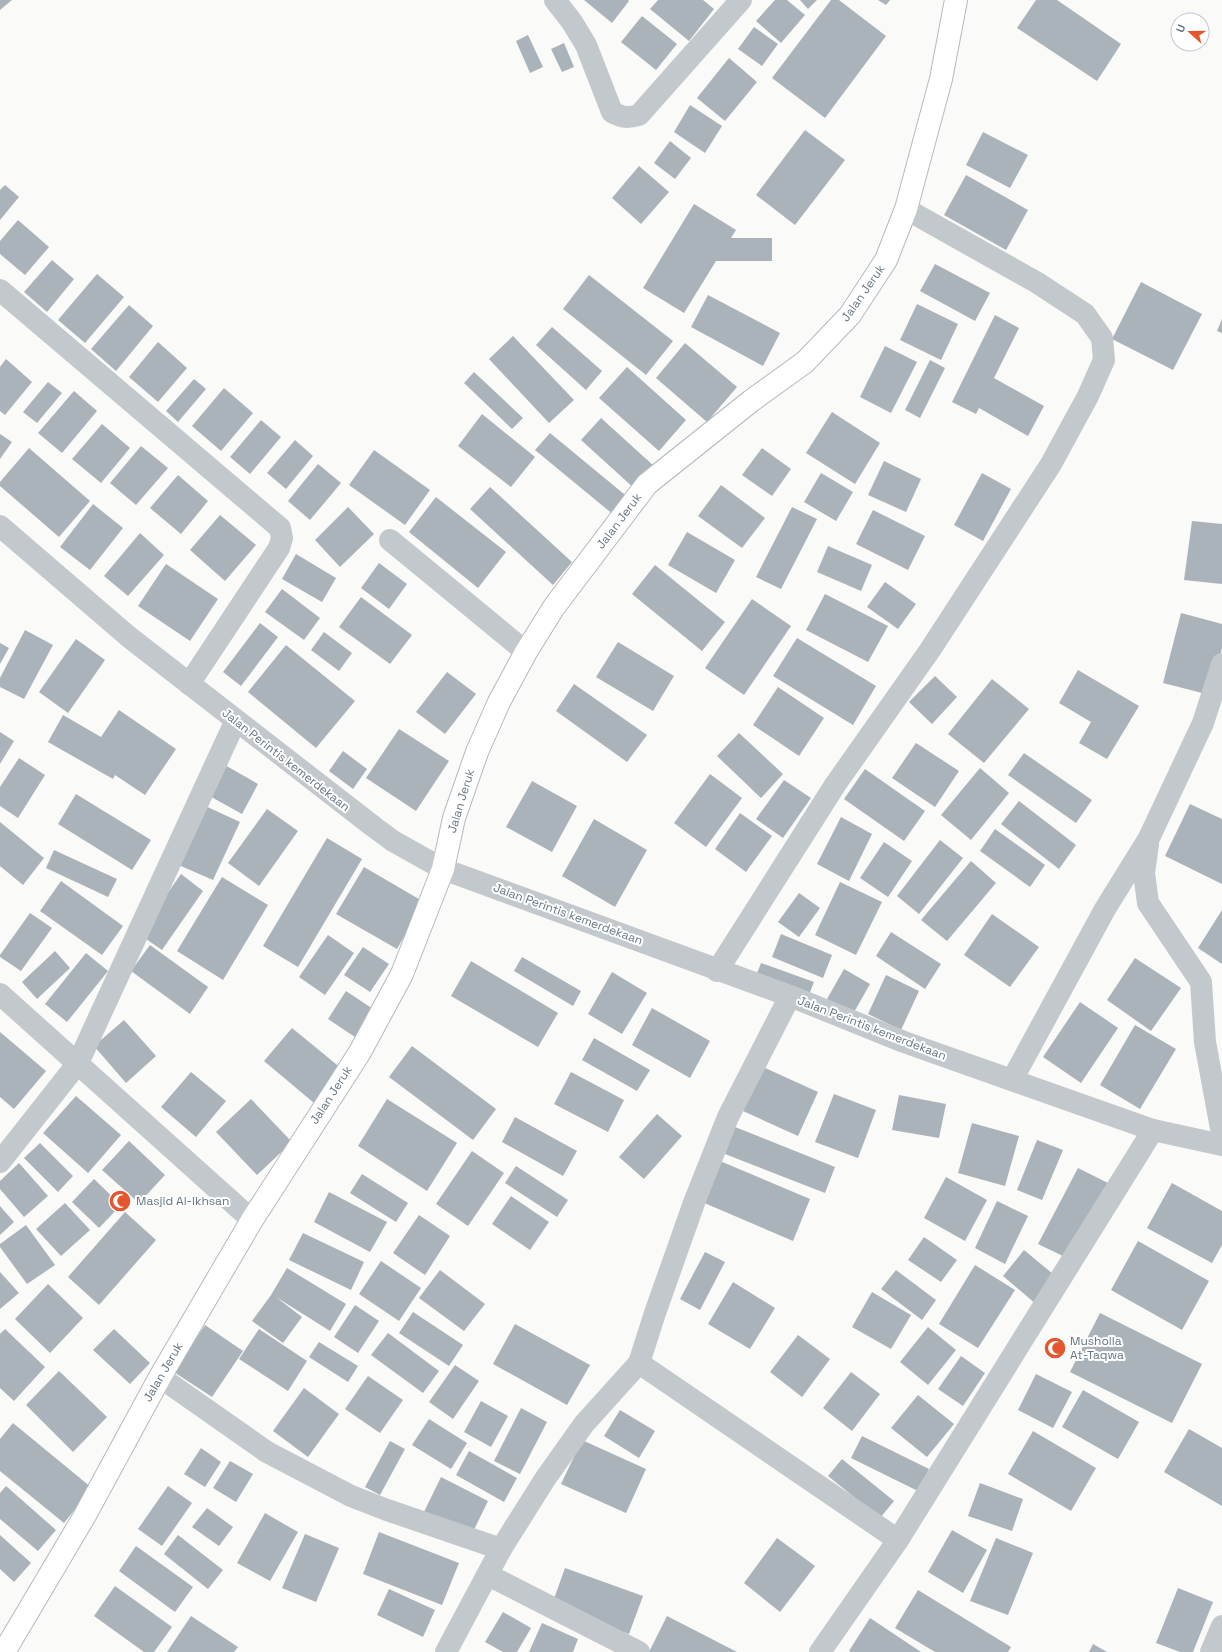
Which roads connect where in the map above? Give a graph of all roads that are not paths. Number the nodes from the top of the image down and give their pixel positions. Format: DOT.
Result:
graph roads {
  1 [pos="555,0"];
  2 [pos="741,0"];
  3 [pos="956,0"];
  4 [pos="906,209"];
  5 [pos="0,290"];
  6 [pos="1,529"];
  7 [pos="390,540"];
  8 [pos="526,652"];
  9 [pos="1222,664"];
  10 [pos="189,684"];
  11 [pos="235,722"];
  12 [pos="1149,838"];
  13 [pos="443,869"];
  14 [pos="717,971"];
  15 [pos="0,994"];
  16 [pos="790,996"];
  17 [pos="78,1063"];
  18 [pos="1012,1080"];
  19 [pos="1153,1130"];
  20 [pos="1222,1134"];
  21 [pos="1222,1145"];
  22 [pos="0,1162"];
  23 [pos="252,1220"];
  24 [pos="639,1363"];
  25 [pos="160,1377"];
  26 [pos="898,1540"];
  27 [pos="501,1550"];
  28 [pos="488,1575"];
  29 [pos="1222,1626"];
  30 [pos="4,1652"];
  31 [pos="446,1652"];
  32 [pos="639,1652"];
  33 [pos="820,1652"];
  34 [pos="1211,1652"];
  1 -- 2 [label="street"];
  3 -- 4 [label="main road, Jalan Jeruk"];
  4 -- 8 [label="main road, Jalan Jeruk"];
  4 -- 14 [label="street"];
  5 -- 10 [label="street"];
  6 -- 10 [label="street, Jalan Perintis kemerdekaan"];
  7 -- 8 [label="street"];
  8 -- 13 [label="main road, Jalan Jeruk"];
  9 -- 12 [label="street"];
  10 -- 11 [label="street, Jalan Perintis kemerdekaan"];
  11 -- 13 [label="street, Jalan Perintis kemerdekaan"];
  11 -- 17 [label="street"];
  12 -- 18 [label="street"];
  12 -- 20 [label="street"];
  13 -- 14 [label="street, Jalan Perintis kemerdekaan"];
  13 -- 23 [label="main road, Jalan Jeruk"];
  14 -- 16 [label="street, Jalan Perintis kemerdekaan"];
  15 -- 17 [label="street"];
  16 -- 18 [label="street, Jalan Perintis kemerdekaan"];
  16 -- 24 [label="street"];
  17 -- 22 [label="street"];
  17 -- 23 [label="street"];
  18 -- 19 [label="street, Jalan Perintis kemerdekaan"];
  19 -- 21 [label="street, Jalan Perintis kemerdekaan"];
  19 -- 26 [label="street"];
  23 -- 25 [label="main road, Jalan Jeruk"];
  24 -- 26 [label="street"];
  24 -- 27 [label="street"];
  25 -- 27 [label="street"];
  25 -- 30 [label="main road, Jalan Jeruk"];
  26 -- 33 [label="street"];
  27 -- 28 [label="street"];
  28 -- 31 [label="street"];
  28 -- 32 [label="street"];
  29 -- 34 [label="street"];
}
